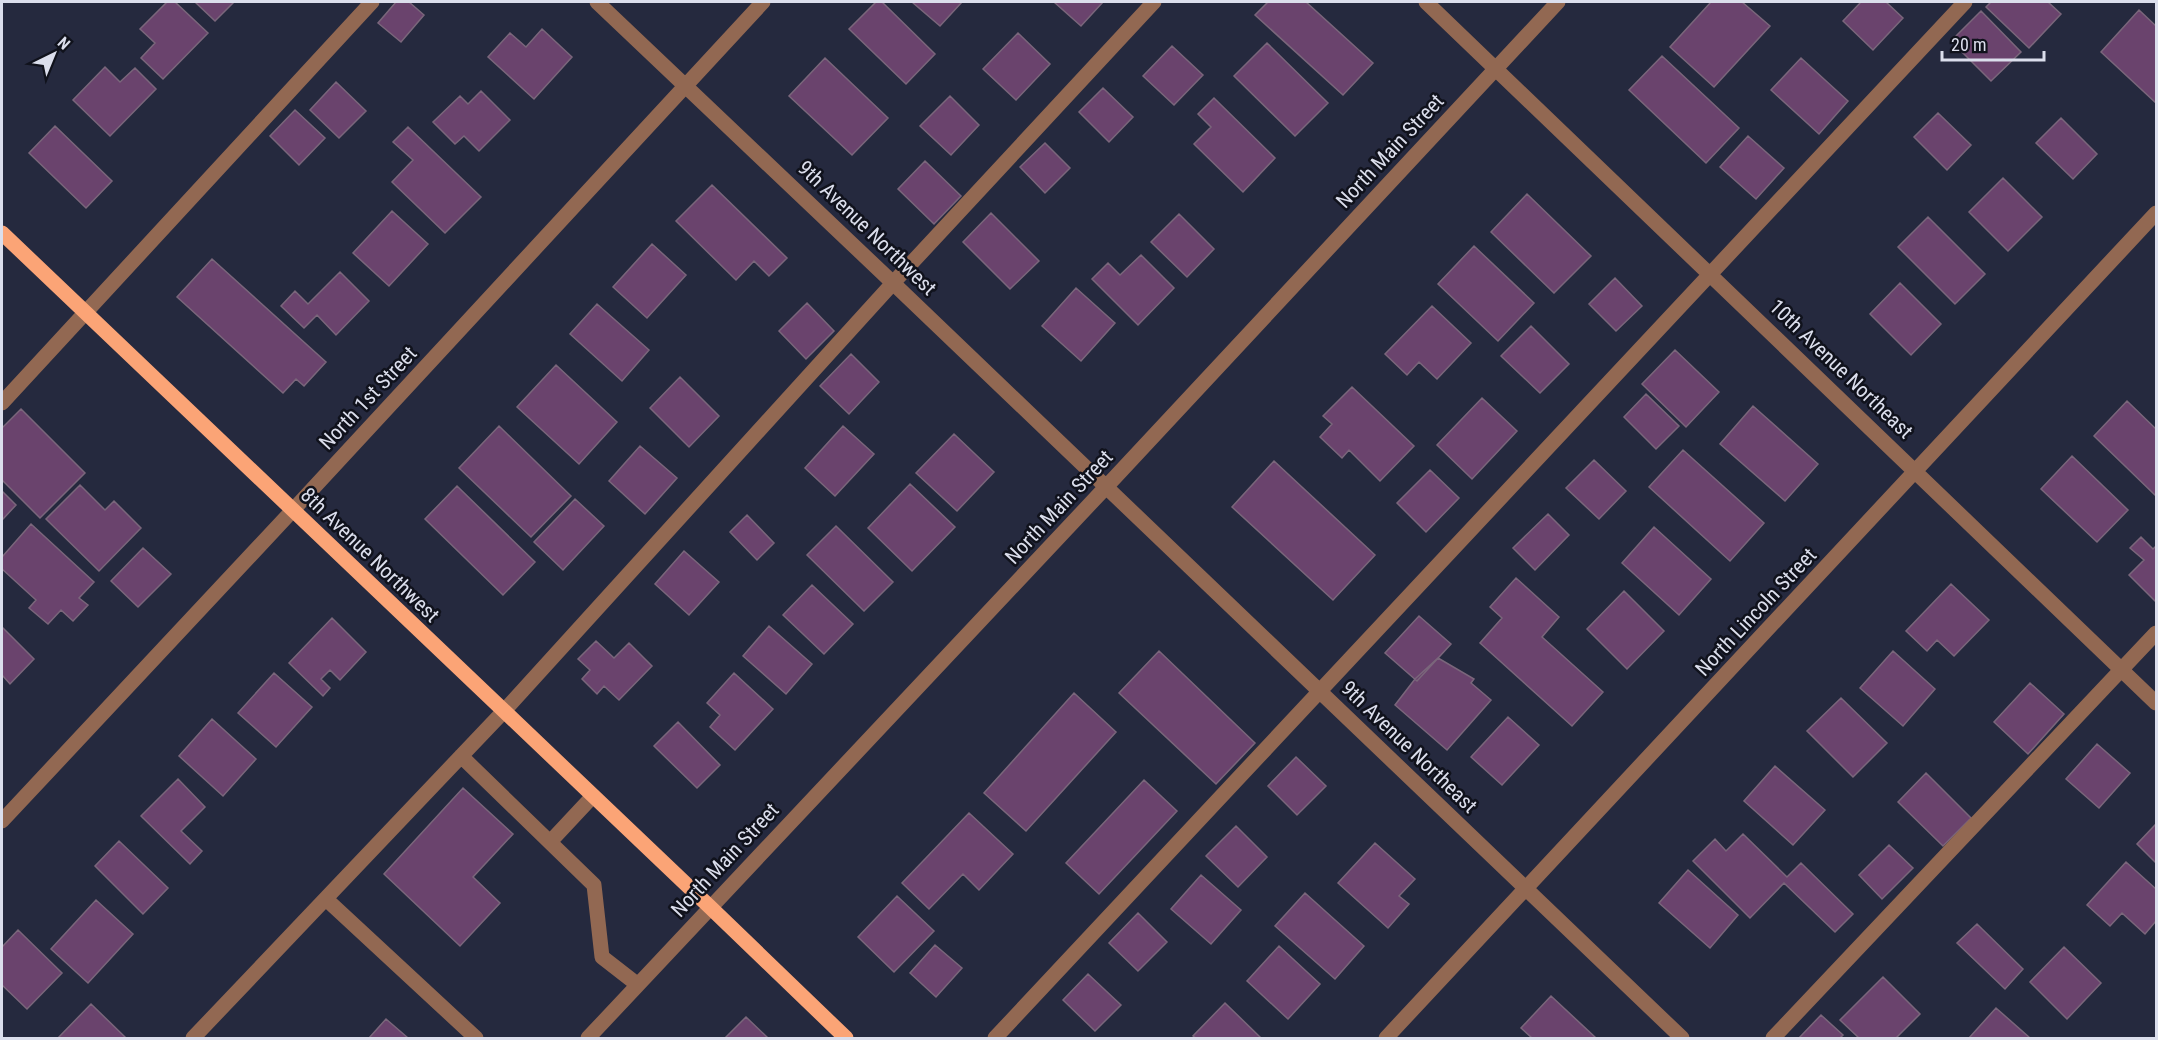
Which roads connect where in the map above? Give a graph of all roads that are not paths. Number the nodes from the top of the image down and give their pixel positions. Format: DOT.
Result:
graph roads {
  1 [pos="372,2"];
  2 [pos="597,2"];
  3 [pos="763,2"];
  4 [pos="1154,2"];
  5 [pos="1426,2"];
  6 [pos="1558,2"];
  7 [pos="1965,2"];
  8 [pos="1495,68"];
  9 [pos="686,84"];
  10 [pos="2157,213"];
  11 [pos="2,233"];
  12 [pos="1710,273"];
  13 [pos="893,282"];
  14 [pos="86,314"];
  15 [pos="2,404"];
  16 [pos="1917,471"];
  17 [pos="1106,487"];
  18 [pos="293,510"];
  19 [pos="2157,633"];
  20 [pos="2123,670"];
  21 [pos="1321,692"];
  22 [pos="2157,703"];
  23 [pos="504,711"];
  24 [pos="461,756"];
  25 [pos="594,796"];
  26 [pos="2,822"];
  27 [pos="550,842"];
  28 [pos="1527,888"];
  29 [pos="326,899"];
  30 [pos="710,907"];
  31 [pos="638,985"];
  32 [pos="193,1038"];
  33 [pos="476,1038"];
  34 [pos="588,1038"];
  35 [pos="846,1038"];
  36 [pos="995,1038"];
  37 [pos="1386,1038"];
  38 [pos="1682,1038"];
  39 [pos="1773,1038"];
  1 -- 14 [label="street"];
  2 -- 9 [label="street, 9th Avenue Northwest"];
  3 -- 9 [label="street, North 1st Street"];
  4 -- 13 [label="street"];
  5 -- 8 [label="street, 10th Avenue Northeast"];
  6 -- 8 [label="street, North Main Street"];
  7 -- 12 [label="street"];
  8 -- 12 [label="street, 10th Avenue Northeast"];
  8 -- 17 [label="street, North Main Street"];
  9 -- 13 [label="street, 9th Avenue Northwest"];
  9 -- 18 [label="street, North 1st Street"];
  10 -- 16 [label="street, North Lincoln Street"];
  11 -- 14 [label="main road, 8th Avenue Northwest"];
  12 -- 16 [label="street, 10th Avenue Northeast"];
  12 -- 21 [label="street"];
  13 -- 17 [label="street, 9th Avenue Northwest"];
  13 -- 23 [label="street"];
  14 -- 15 [label="street"];
  14 -- 18 [label="main road, 8th Avenue Northwest"];
  16 -- 20 [label="street, 10th Avenue Northeast"];
  16 -- 28 [label="street, North Lincoln Street"];
  17 -- 21 [label="street, 9th Avenue Northeast"];
  17 -- 30 [label="street, North Main Street"];
  18 -- 23 [label="main road, 8th Avenue Northwest"];
  18 -- 26 [label="street, North 1st Street"];
  19 -- 20 [label="street"];
  20 -- 22 [label="street, 10th Avenue Northeast"];
  20 -- 39 [label="street"];
  21 -- 28 [label="street, 9th Avenue Northeast"];
  21 -- 36 [label="street"];
  23 -- 24 [label="street"];
  23 -- 25 [label="main road, 8th Avenue Northwest"];
  24 -- 27 [label="street"];
  24 -- 29 [label="street"];
  25 -- 27 [label="street"];
  25 -- 30 [label="main road, 8th Avenue Northwest"];
  27 -- 31 [label="street"];
  28 -- 37 [label="street, North Lincoln Street"];
  28 -- 38 [label="street, 9th Avenue Northeast"];
  29 -- 32 [label="street"];
  29 -- 33 [label="street"];
  30 -- 31 [label="street, North Main Street"];
  30 -- 35 [label="main road, 8th Avenue Northwest"];
  31 -- 34 [label="street, North Main Street"];
}
